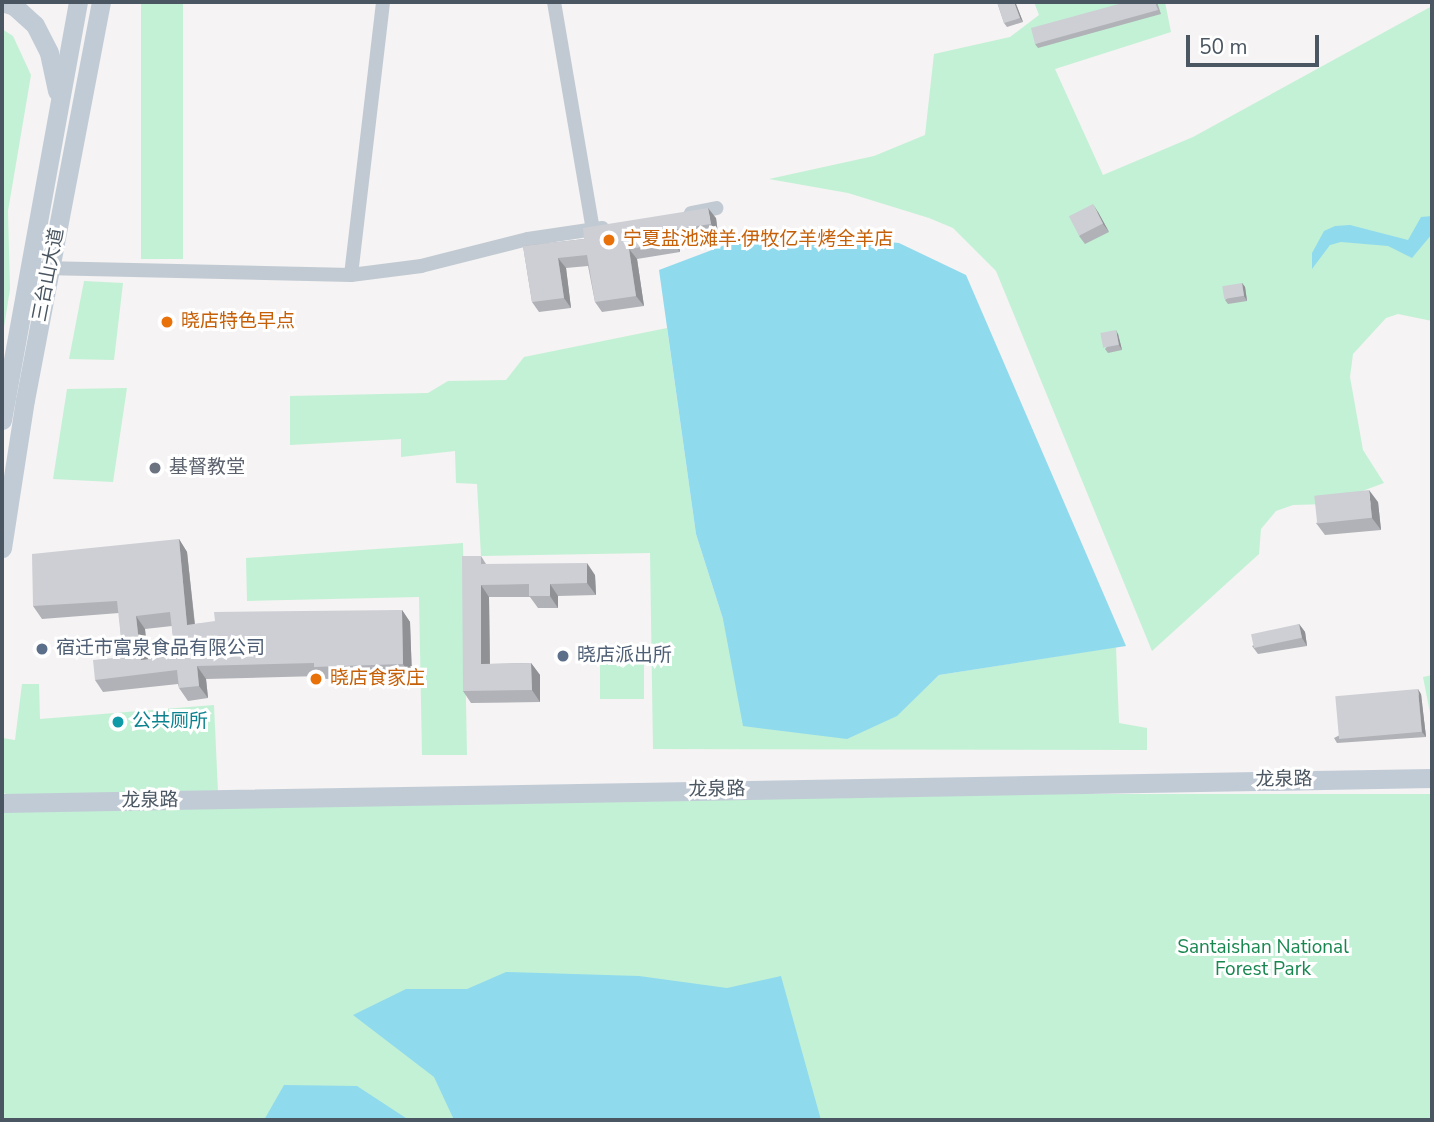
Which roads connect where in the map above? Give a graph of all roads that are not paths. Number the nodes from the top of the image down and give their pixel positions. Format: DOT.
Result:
graph roads {
  1 [pos="2,2"];
  2 [pos="78,2"];
  3 [pos="101,2"];
  4 [pos="383,2"];
  5 [pos="554,2"];
  6 [pos="59,100"];
  7 [pos="717,208"];
  8 [pos="676,215"];
  9 [pos="621,225"];
  10 [pos="593,229"];
  11 [pos="28,267"];
  12 [pos="50,268"];
  13 [pos="351,275"];
  14 [pos="2,420"];
  15 [pos="2,548"];
  16 [pos="1432,778"];
  17 [pos="2,803"];
  1 -- 6 [label="street"];
  2 -- 6 [label="street, 三台山大道"];
  3 -- 12 [label="street, 三台山大道"];
  4 -- 13 [label="street"];
  5 -- 10 [label="street"];
  6 -- 11 [label="street, 三台山大道"];
  7 -- 8 [label="street"];
  9 -- 10 [label="street"];
  10 -- 13 [label="street"];
  11 -- 12 [label="street"];
  11 -- 14 [label="street, 三台山大道"];
  12 -- 13 [label="street"];
  12 -- 15 [label="street, 三台山大道"];
  16 -- 17 [label="street, 龙泉路"];
}
